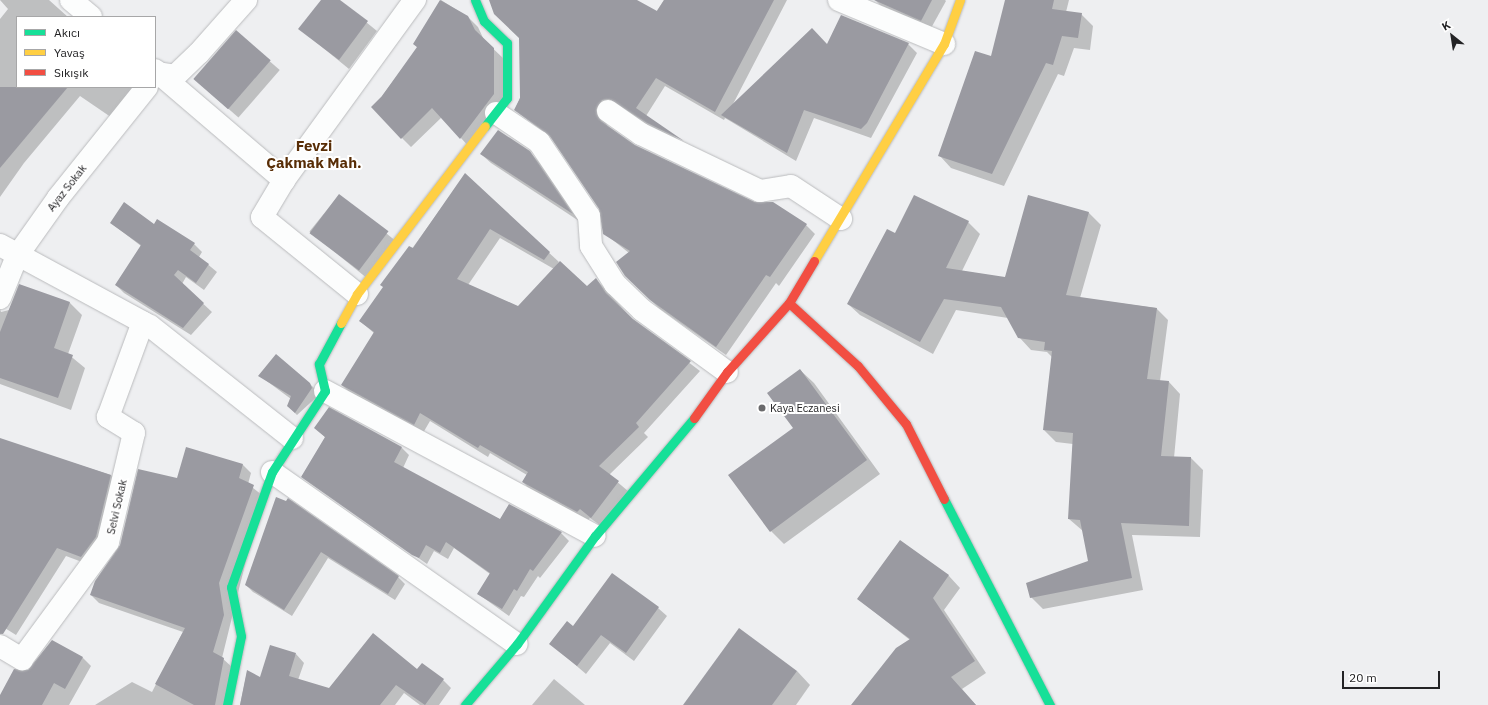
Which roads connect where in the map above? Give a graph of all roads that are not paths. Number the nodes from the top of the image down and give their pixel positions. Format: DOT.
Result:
graph roads {
  1 [pos="70,0"];
  2 [pos="246,0"];
  3 [pos="415,0"];
  4 [pos="475,0"];
  5 [pos="839,0"];
  6 [pos="960,0"];
  7 [pos="90,16"];
  8 [pos="944,44"];
  9 [pos="156,77"];
  10 [pos="156,79"];
  11 [pos="145,88"];
  12 [pos="608,111"];
  13 [pos="496,113"];
  14 [pos="284,180"];
  15 [pos="840,219"];
  16 [pos="9,251"];
  17 [pos="357,294"];
  18 [pos="0,298"];
  19 [pos="789,303"];
  20 [pos="143,322"];
  21 [pos="727,372"];
  22 [pos="325,391"];
  23 [pos="292,438"];
  24 [pos="272,472"];
  25 [pos="595,536"];
  26 [pos="517,644"];
  27 [pos="0,646"];
  28 [pos="227,705"];
  29 [pos="464,705"];
  30 [pos="1050,705"];
  1 -- 7 [label="street"];
  2 -- 9 [label="street"];
  3 -- 14 [label="street"];
  4 -- 13 [label="street"];
  5 -- 8 [label="street"];
  6 -- 8 [label="street"];
  8 -- 15 [label="street"];
  10 -- 14 [label="street"];
  11 -- 16 [label="street, Ayaz Sokak"];
  12 -- 15 [label="street"];
  13 -- 17 [label="street"];
  13 -- 21 [label="street"];
  14 -- 17 [label="street"];
  15 -- 19 [label="street"];
  16 -- 18 [label="street, Ayaz Sokak"];
  16 -- 20 [label="street"];
  17 -- 22 [label="street"];
  19 -- 21 [label="street"];
  19 -- 30 [label="street"];
  20 -- 23 [label="street"];
  20 -- 27 [label="street, Selvi Sokak"];
  21 -- 25 [label="street"];
  22 -- 23 [label="street"];
  22 -- 25 [label="street"];
  23 -- 24 [label="street"];
  24 -- 26 [label="street"];
  24 -- 28 [label="street"];
  25 -- 26 [label="street"];
  26 -- 29 [label="street"];
}
